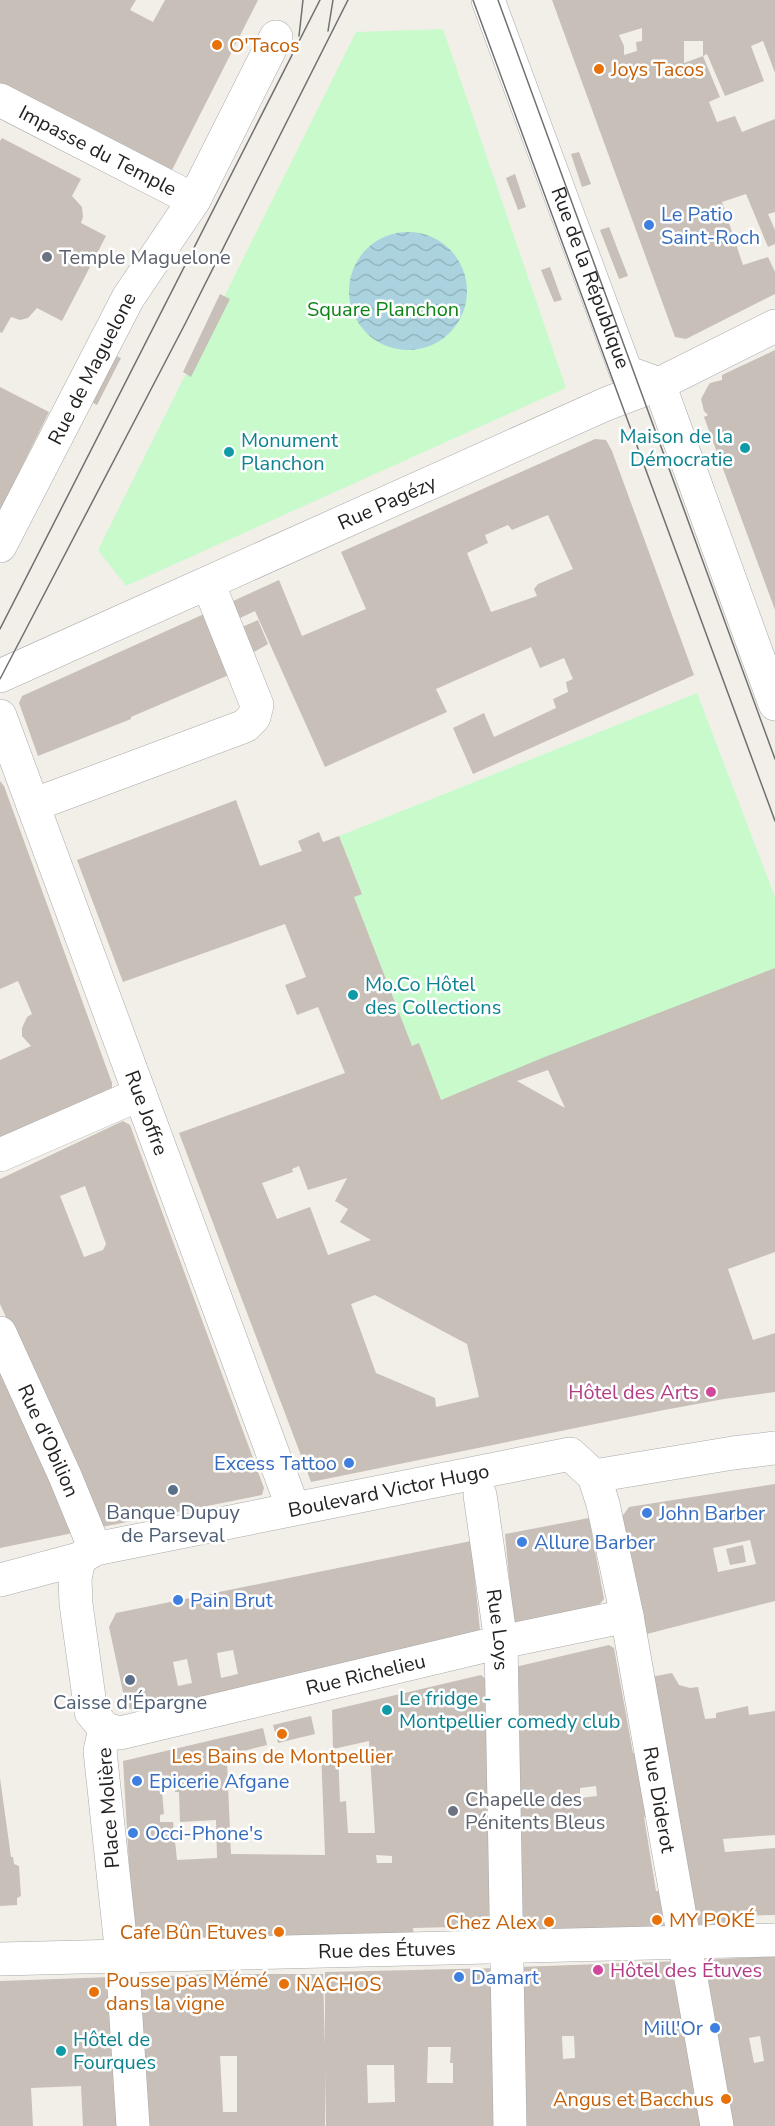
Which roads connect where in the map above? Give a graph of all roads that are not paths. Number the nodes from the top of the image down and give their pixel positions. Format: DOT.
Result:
graph roads {
  1 [pos="488,0"];
  2 [pos="276,37"];
  3 [pos="0,100"];
  4 [pos="194,200"];
  5 [pos="775,326"];
  6 [pos="659,384"];
  7 [pos="0,546"];
  8 [pos="208,583"];
  9 [pos="0,676"];
  10 [pos="775,704"];
  11 [pos="0,716"];
  12 [pos="33,805"];
  13 [pos="140,1094"];
  14 [pos="0,1155"];
  15 [pos="0,1333"];
  16 [pos="775,1448"];
  17 [pos="594,1476"];
  18 [pos="480,1496"];
  19 [pos="293,1508"];
  20 [pos="87,1554"];
  21 [pos="0,1580"];
  22 [pos="627,1617"];
  23 [pos="501,1642"];
  24 [pos="105,1729"];
  25 [pos="775,1940"];
  26 [pos="686,1942"];
  27 [pos="508,1947"];
  28 [pos="122,1956"];
  29 [pos="0,1959"];
  30 [pos="133,2126"];
  31 [pos="510,2126"];
  32 [pos="717,2126"];
  1 -- 6 [label="street, Rue de la République"];
  2 -- 4 [label="street, Rue de Maguelone"];
  3 -- 4 [label="street, Impasse du Temple"];
  4 -- 7 [label="street, Rue de Maguelone"];
  5 -- 6 [label="street, Rue Pagézy"];
  6 -- 8 [label="street, Rue Pagézy"];
  6 -- 10 [label="street"];
  8 -- 9 [label="street, Rue Pagézy"];
  8 -- 12 [label="street"];
  11 -- 12 [label="street, Rue Joffre"];
  12 -- 13 [label="street, Rue Joffre"];
  13 -- 14 [label="street"];
  13 -- 19 [label="street, Rue Joffre"];
  15 -- 20 [label="street, Rue d'Obilion"];
  16 -- 17 [label="street"];
  17 -- 19 [label="street, Boulevard Victor Hugo"];
  17 -- 22 [label="street, Rue Diderot"];
  18 -- 23 [label="street, Rue Loys"];
  19 -- 20 [label="street, Boulevard Victor Hugo"];
  20 -- 21 [label="street, Boulevard Victor Hugo"];
  20 -- 24 [label="street, Place Molière"];
  22 -- 23 [label="street, Rue Richelieu"];
  22 -- 26 [label="street, Rue Diderot"];
  23 -- 24 [label="street, Rue Richelieu"];
  23 -- 27 [label="street, Rue Loys"];
  24 -- 28 [label="street, Place Molière"];
  25 -- 26 [label="street, Rue des Étuves"];
  26 -- 27 [label="street, Rue des Étuves"];
  26 -- 32 [label="street, Rue Diderot"];
  27 -- 28 [label="street, Rue des Étuves"];
  27 -- 31 [label="street, Rue Loys"];
  28 -- 29 [label="street, Rue des Étuves"];
  28 -- 30 [label="street, Place Molière"];
}
